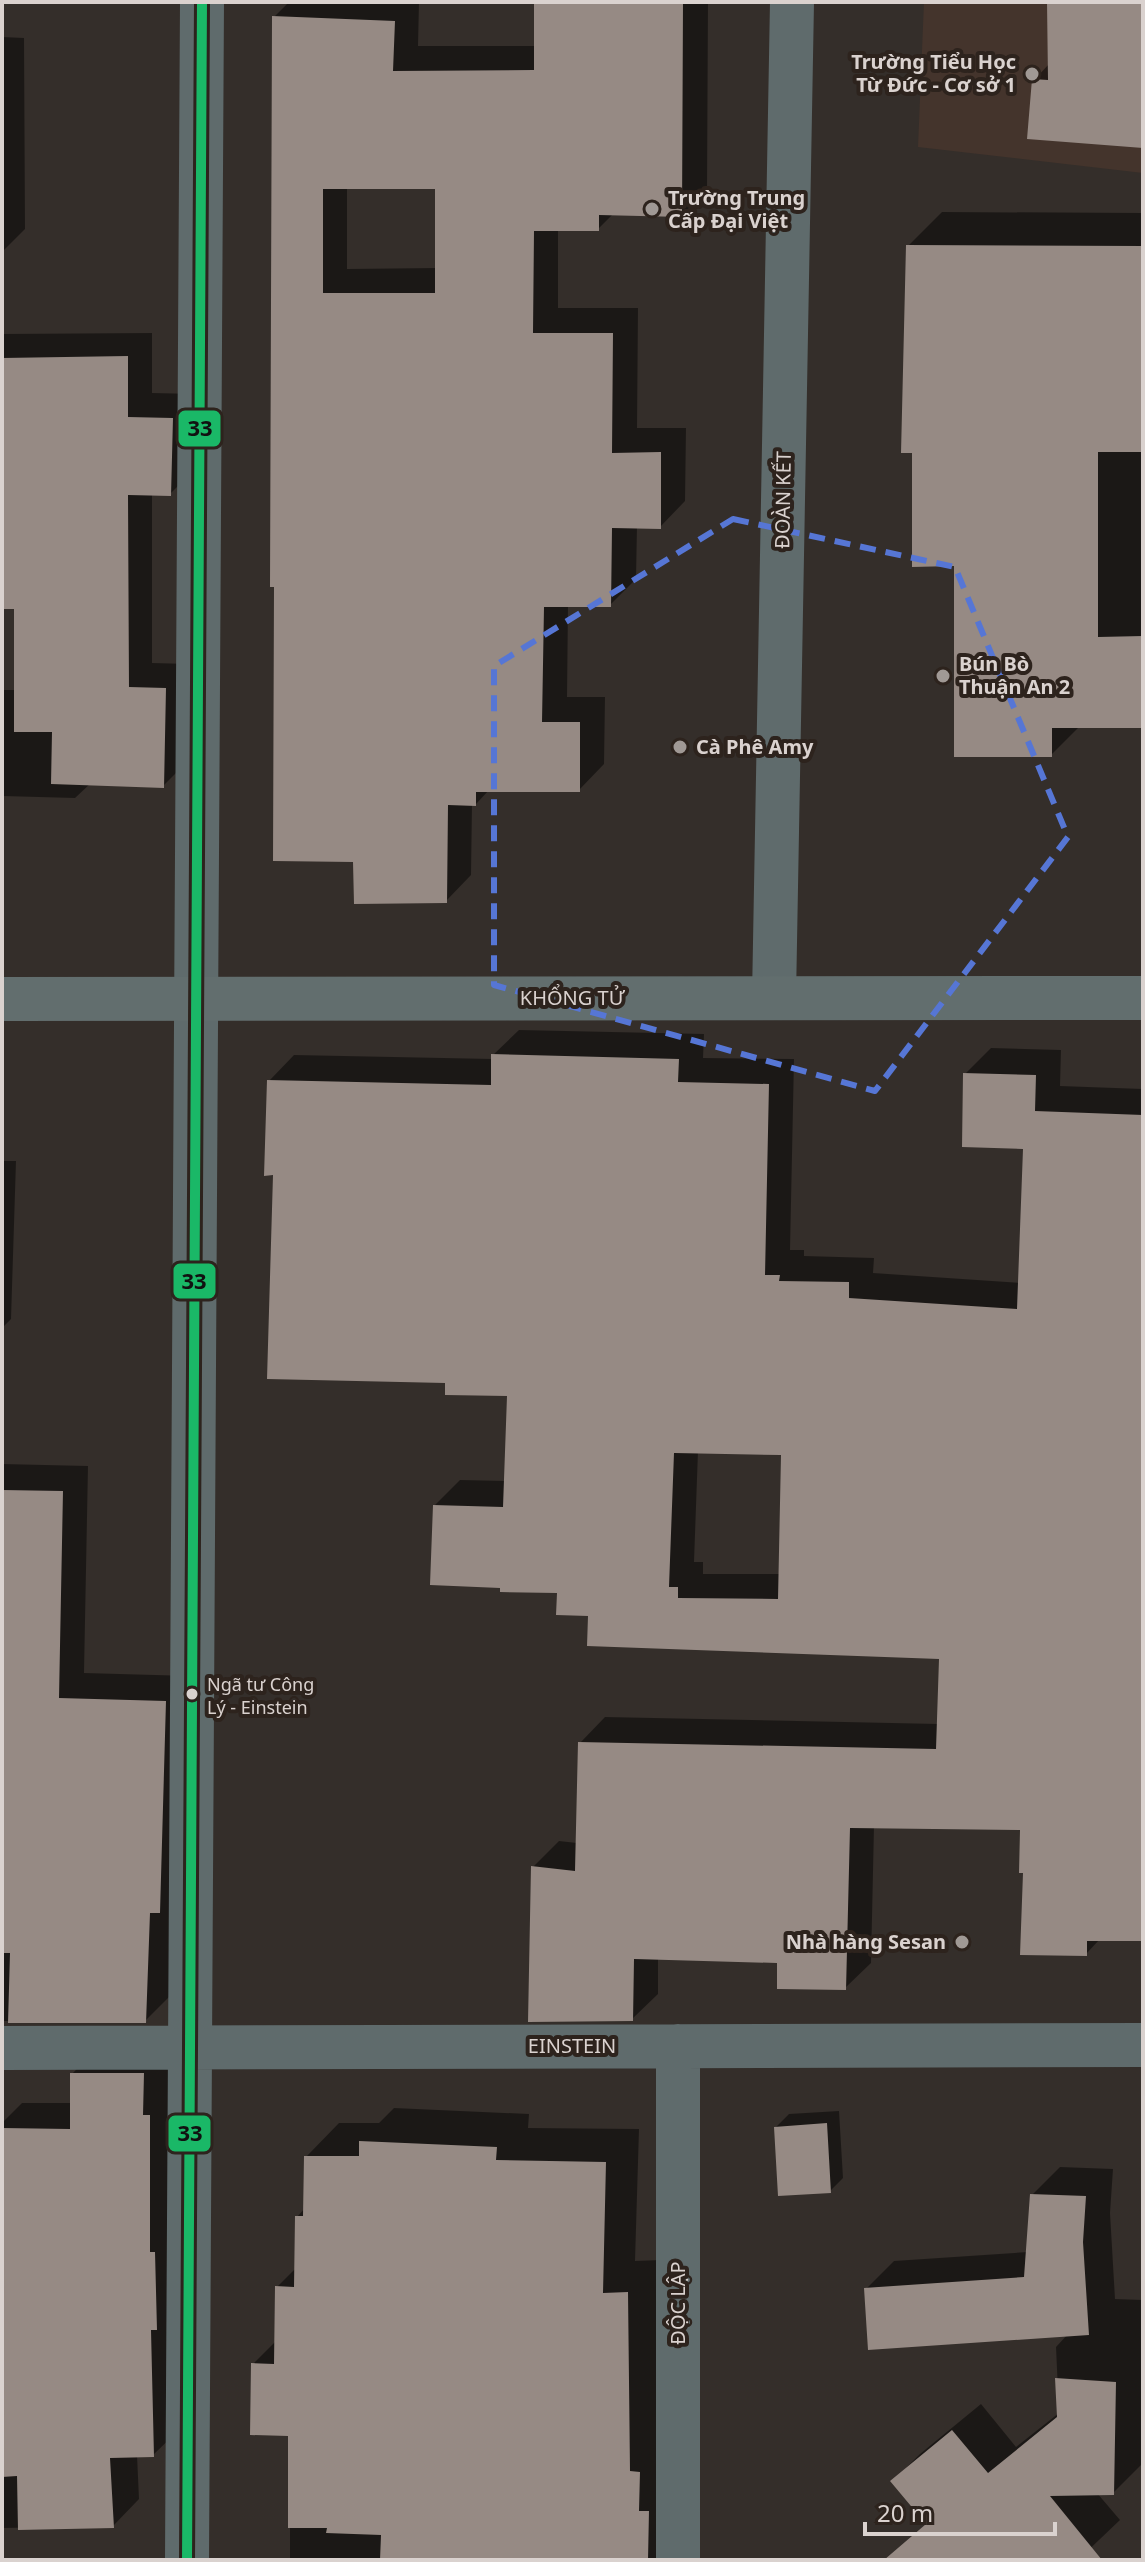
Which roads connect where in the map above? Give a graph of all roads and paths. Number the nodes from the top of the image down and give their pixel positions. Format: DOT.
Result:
graph roads {
  1 [pos="202,2"];
  2 [pos="792,2"];
  3 [pos="774,998"];
  4 [pos="1143,998"];
  5 [pos="2,999"];
  6 [pos="196,999"];
  7 [pos="1143,2045"];
  8 [pos="678,2046"];
  9 [pos="190,2047"];
  10 [pos="2,2048"];
  11 [pos="187,2560"];
  12 [pos="678,2560"];
  1 -- 6 [label="street"];
  2 -- 3 [label="street, ĐOÀN KẾT"];
  3 -- 4 [label="street, KHỔNG TỬ"];
  3 -- 6 [label="street, KHỔNG TỬ"];
  5 -- 6 [label="street, KHỔNG TỬ"];
  6 -- 9 [label="street"];
  7 -- 8 [label="street, EINSTEIN"];
  8 -- 9 [label="street, EINSTEIN"];
  8 -- 12 [label="street, ĐỘC LẬP"];
  9 -- 10 [label="street, EINSTEIN"];
  9 -- 11 [label="street"];
}
